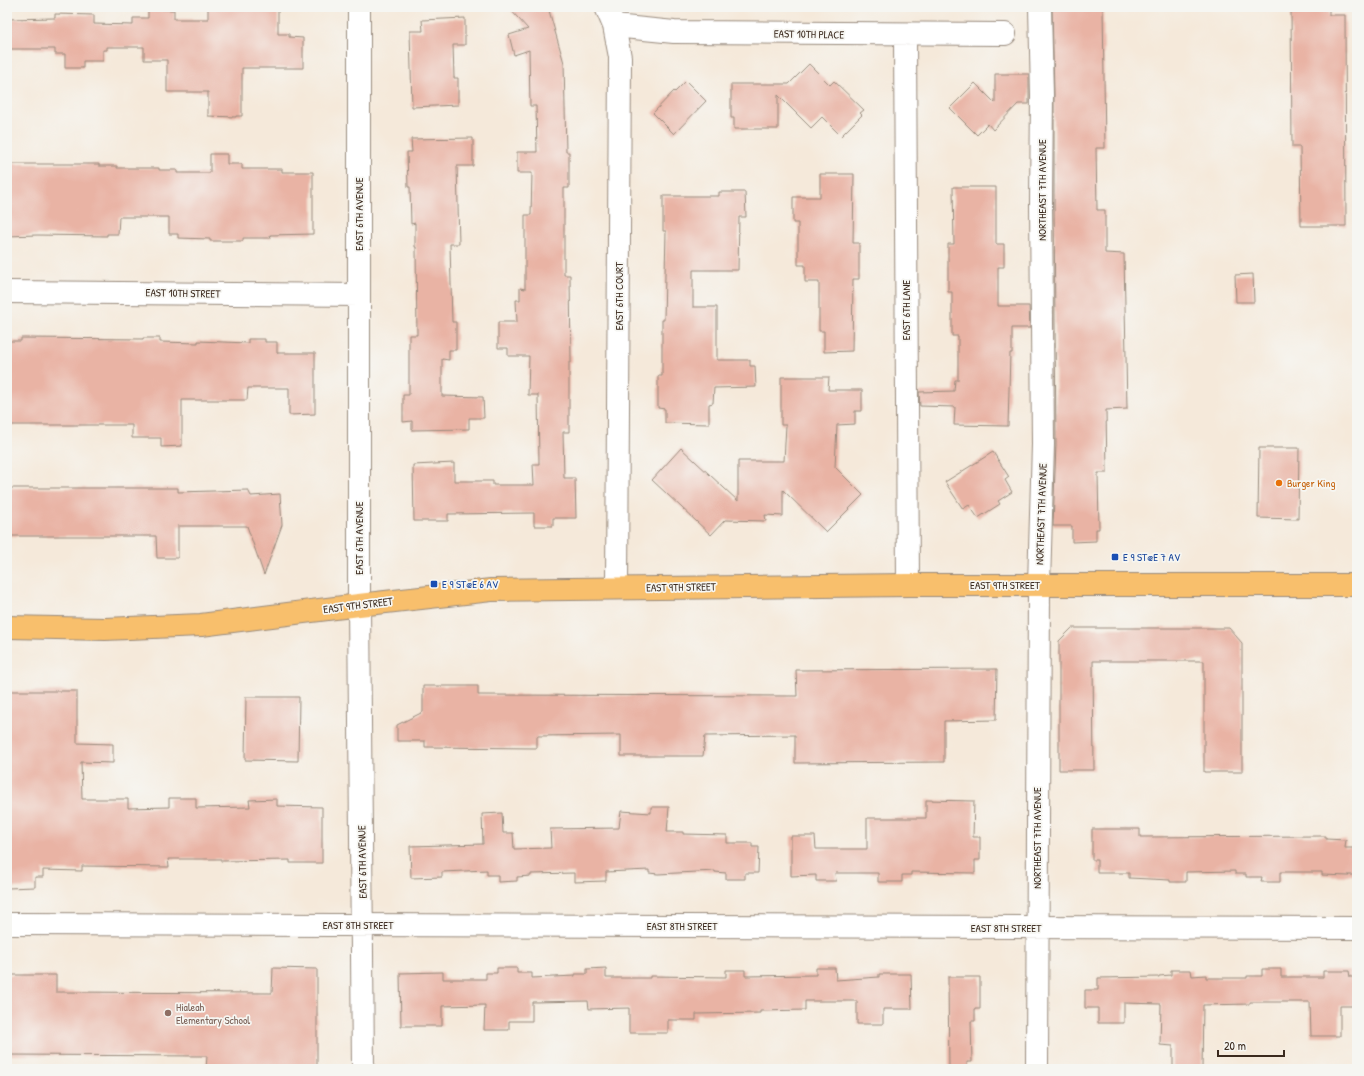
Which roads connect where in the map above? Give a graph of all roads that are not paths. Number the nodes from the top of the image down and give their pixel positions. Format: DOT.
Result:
graph roads {
  1 [pos="359,7"];
  2 [pos="1040,7"];
  3 [pos="610,16"];
  4 [pos="1005,34"];
  5 [pos="905,35"];
  6 [pos="7,292"];
  7 [pos="359,295"];
  8 [pos="908,585"];
  9 [pos="1038,585"];
  10 [pos="1357,585"];
  11 [pos="617,588"];
  12 [pos="359,604"];
  13 [pos="7,627"];
  14 [pos="7,924"];
  15 [pos="363,925"];
  16 [pos="1036,928"];
  17 [pos="1357,928"];
  18 [pos="364,1069"];
  19 [pos="1037,1069"];
  1 -- 7 [label="street, EAST 6TH AVENUE"];
  2 -- 9 [label="street, NORTHEAST 7TH AVENUE"];
  3 -- 5 [label="street, EAST 10TH PLACE"];
  3 -- 11 [label="street, EAST 6TH COURT"];
  4 -- 5 [label="street, EAST 10TH PLACE"];
  5 -- 8 [label="street, EAST 6TH LANE"];
  6 -- 7 [label="street, EAST 10TH STREET"];
  7 -- 12 [label="street, EAST 6TH AVENUE"];
  8 -- 9 [label="main road, EAST 9TH STREET"];
  8 -- 11 [label="main road, EAST 9TH STREET"];
  9 -- 10 [label="main road, EAST 9TH STREET"];
  9 -- 16 [label="street, NORTHEAST 7TH AVENUE"];
  11 -- 12 [label="main road, EAST 9TH STREET"];
  12 -- 13 [label="main road, EAST 9TH STREET"];
  12 -- 15 [label="street, EAST 6TH AVENUE"];
  14 -- 15 [label="street, EAST 8TH STREET"];
  15 -- 16 [label="street, EAST 8TH STREET"];
  15 -- 18 [label="street, EAST 6TH AVENUE"];
  16 -- 17 [label="street, EAST 8TH STREET"];
  16 -- 19 [label="street, NORTHEAST 7TH AVENUE"];
}
